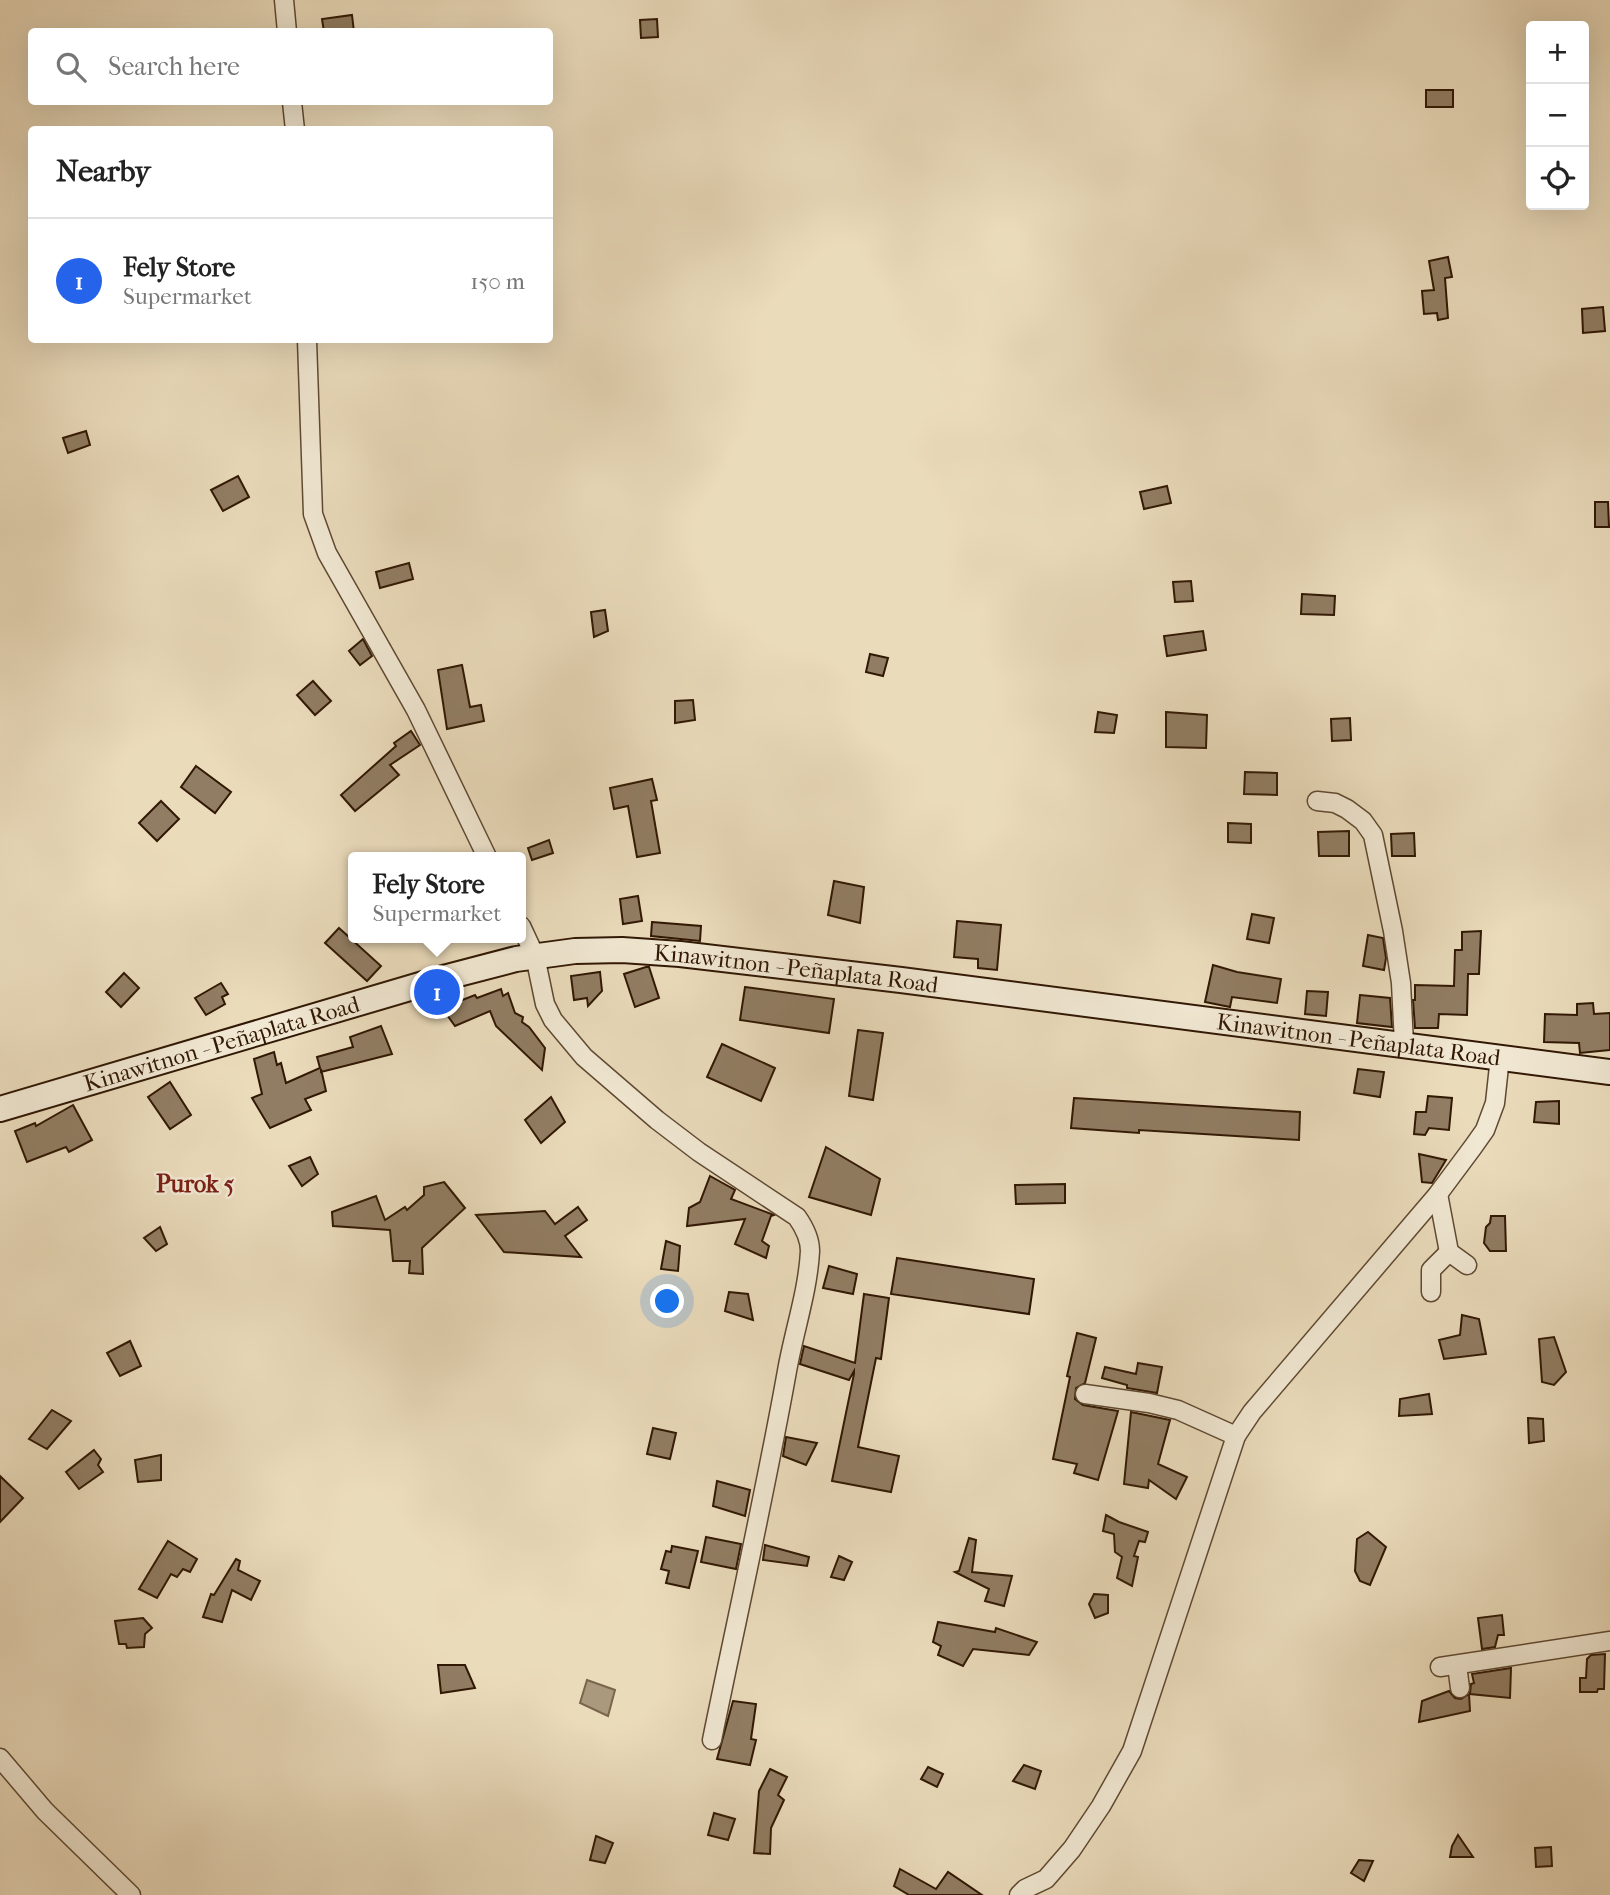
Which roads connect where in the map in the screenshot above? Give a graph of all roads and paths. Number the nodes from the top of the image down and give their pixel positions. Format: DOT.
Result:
graph roads {
  1 [pos="284,0"];
  2 [pos="287,28"];
  3 [pos="292,105"];
  4 [pos="295,126"];
  5 [pos="307,343"];
  6 [pos="1317,801"];
  7 [pos="485,852"];
  8 [pos="526,936"];
  9 [pos="536,956"];
  10 [pos="1404,1044"];
  11 [pos="1500,1057"];
  12 [pos="1610,1072"];
  13 [pos="0,1109"];
  14 [pos="1438,1194"];
  15 [pos="1449,1252"];
  16 [pos="1467,1265"];
  17 [pos="1431,1292"];
  18 [pos="1085,1394"];
  19 [pos="1236,1436"];
  20 [pos="1610,1640"];
  21 [pos="1460,1688"];
  22 [pos="712,1740"];
  23 [pos="0,1758"];
  24 [pos="1025,1893"];
  25 [pos="131,1895"];
  1 -- 2 [label="street"];
  3 -- 4 [label="street"];
  5 -- 7 [label="street"];
  6 -- 10 [label="street"];
  8 -- 9 [label="street"];
  9 -- 10 [label="street, Kinawitnon - Peñaplata Road"];
  9 -- 13 [label="street, Kinawitnon - Peñaplata Road"];
  9 -- 22 [label="street"];
  10 -- 11 [label="street, Kinawitnon - Peñaplata Road"];
  11 -- 12 [label="street, Kinawitnon - Peñaplata Road"];
  11 -- 14 [label="street"];
  14 -- 15 [label="street"];
  14 -- 19 [label="street"];
  15 -- 16 [label="street"];
  15 -- 17 [label="street"];
  18 -- 19 [label="street"];
  19 -- 24 [label="street"];
  20 -- 21 [label="street"];
  23 -- 25 [label="street"];
}
